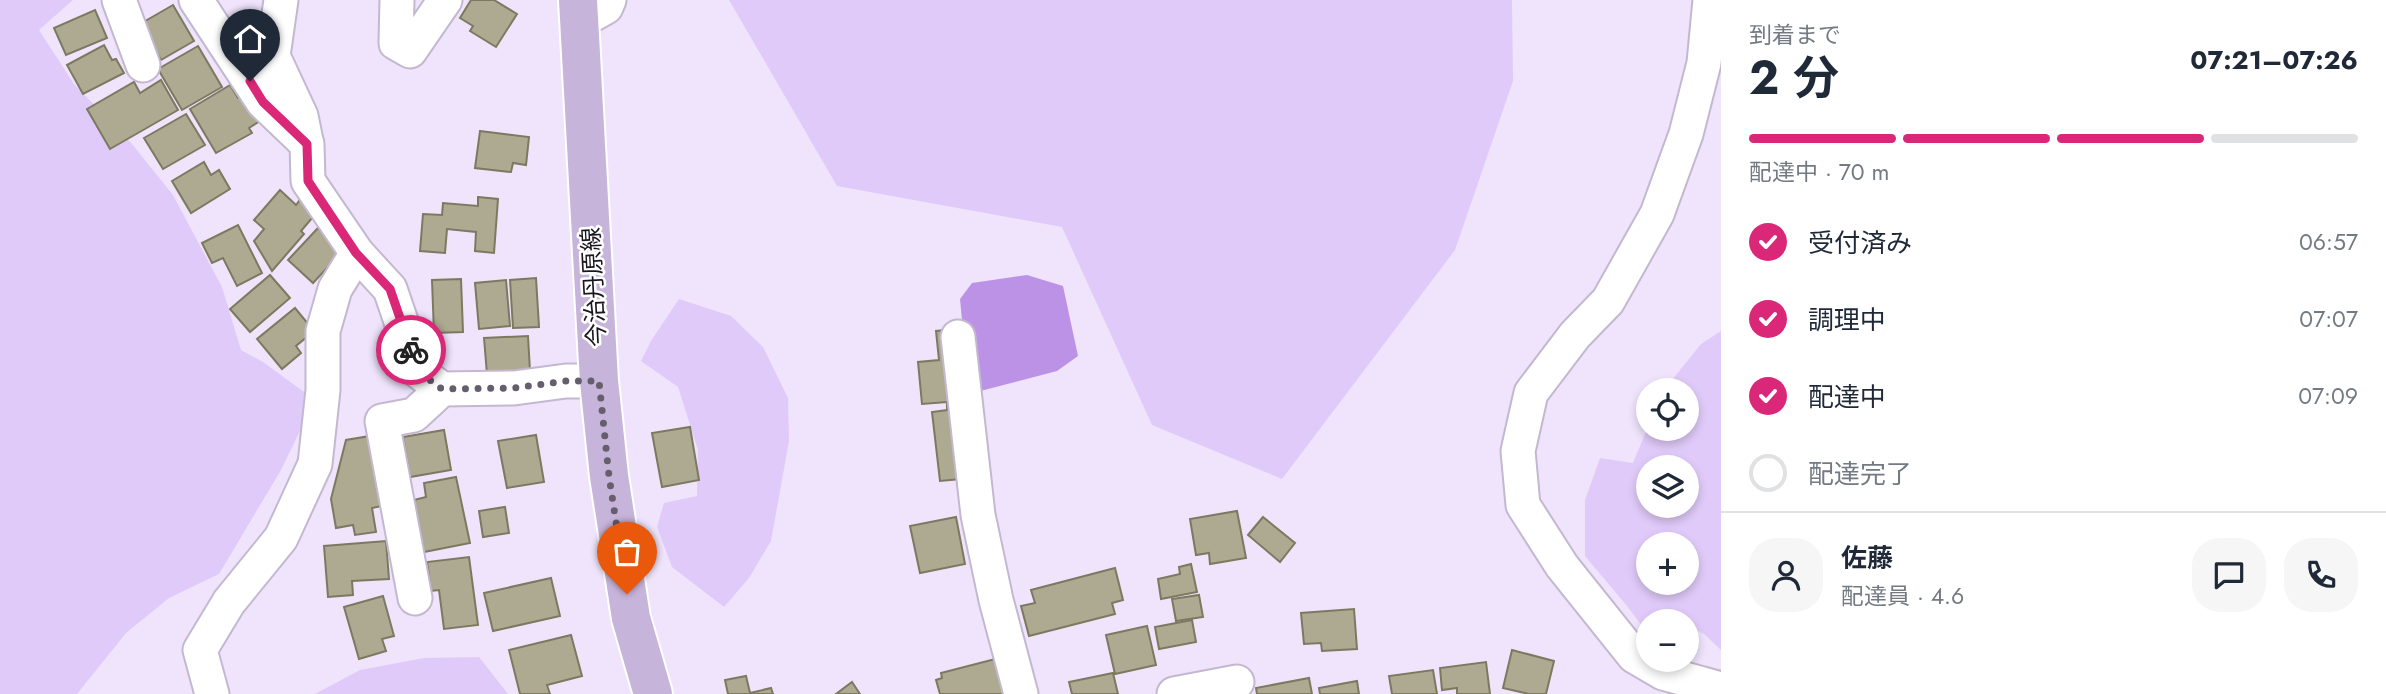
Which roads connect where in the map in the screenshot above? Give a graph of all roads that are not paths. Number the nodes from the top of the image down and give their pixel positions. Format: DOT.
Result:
graph roads {
  1 [pos="119,0"];
  2 [pos="196,0"];
  3 [pos="281,0"];
  4 [pos="397,0"];
  5 [pos="445,0"];
  6 [pos="1710,0"];
  7 [pos="589,7"];
  8 [pos="143,65"];
  9 [pos="307,144"];
  10 [pos="356,253"];
  11 [pos="958,337"];
  12 [pos="599,381"];
  13 [pos="442,389"];
  14 [pos="415,598"];
  15 [pos="1237,682"];
  16 [pos="1721,689"];
  17 [pos="212,694"];
  18 [pos="653,694"];
  19 [pos="1021,694"];
  20 [pos="1174,694"];
  1 -- 8 [label="street"];
  2 -- 9 [label="street"];
  3 -- 9 [label="street"];
  4 -- 5 [label="street"];
  6 -- 16 [label="street"];
  7 -- 12 [label="main road, 今治丹原線"];
  9 -- 10 [label="street"];
  10 -- 13 [label="street"];
  10 -- 17 [label="street"];
  11 -- 19 [label="street"];
  12 -- 13 [label="street"];
  12 -- 18 [label="main road, 今治丹原線"];
  13 -- 14 [label="street"];
  15 -- 20 [label="street"];
}
